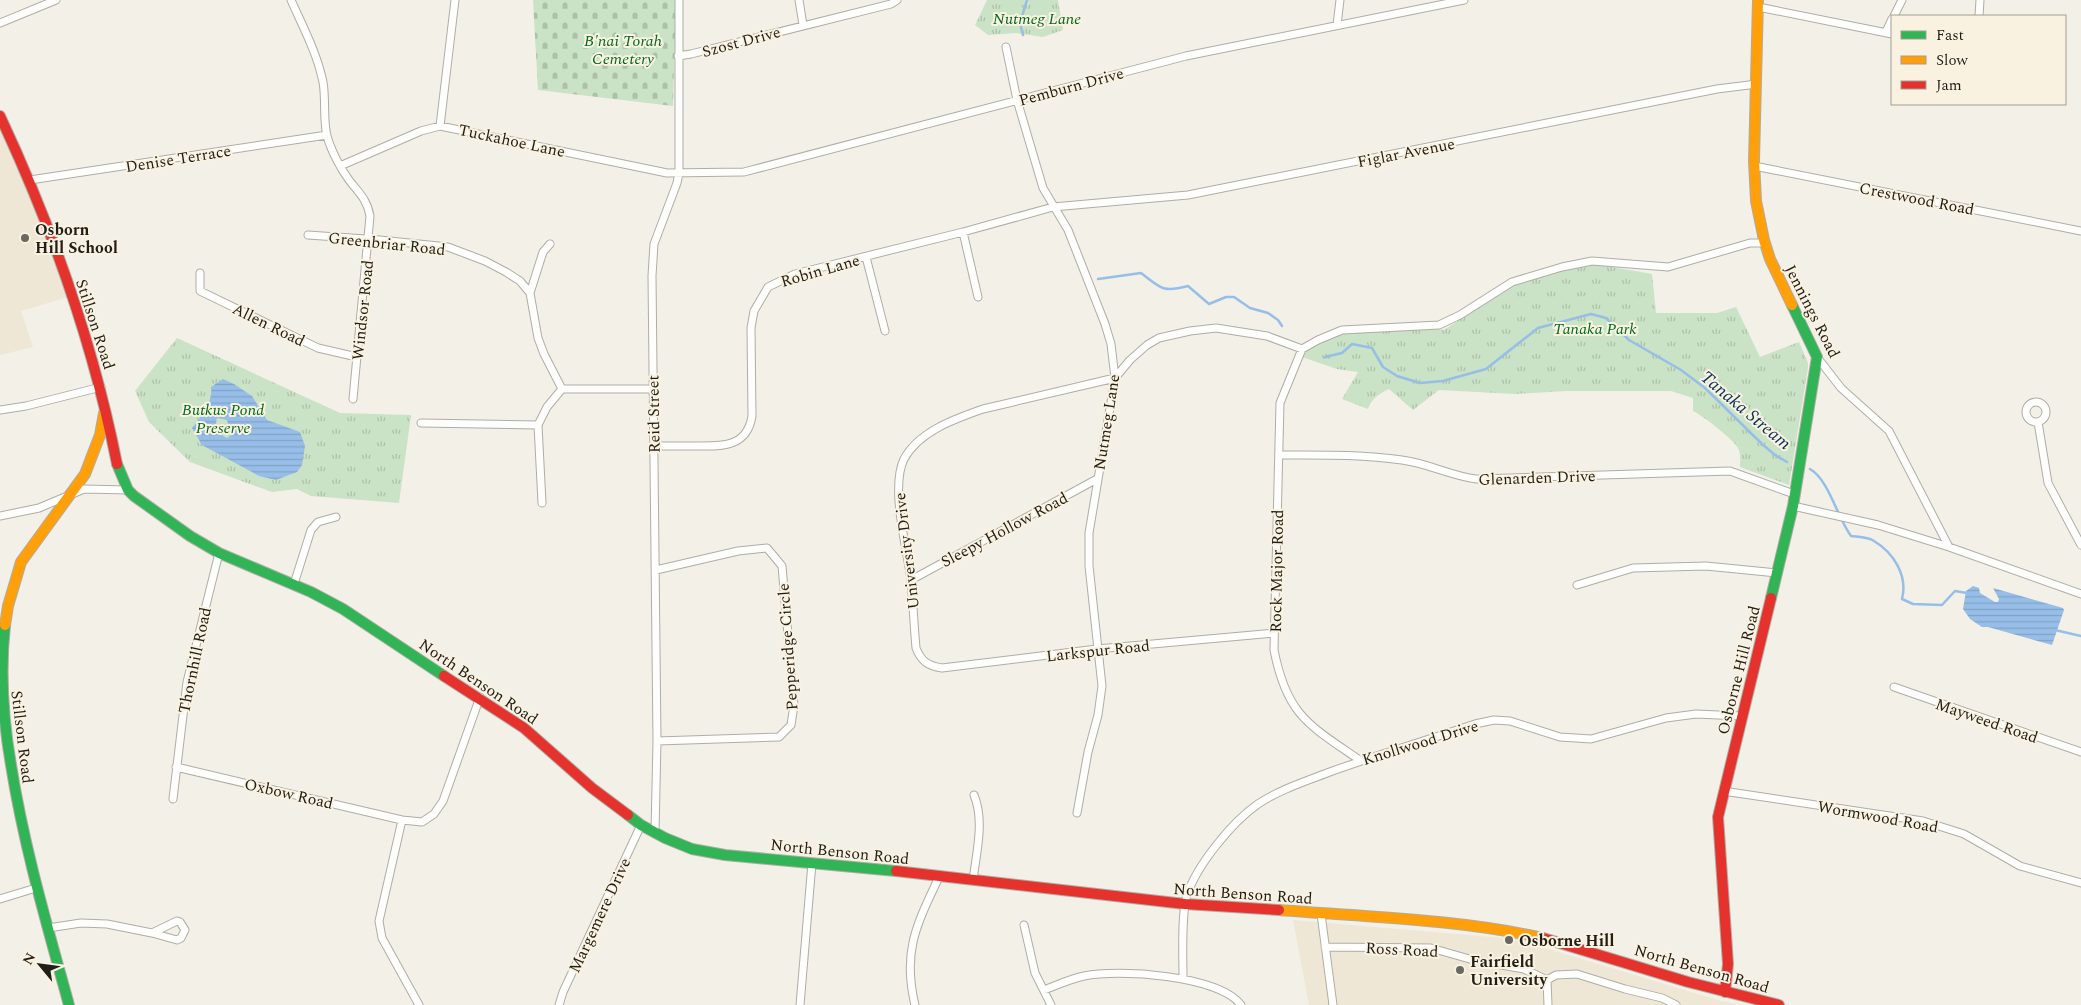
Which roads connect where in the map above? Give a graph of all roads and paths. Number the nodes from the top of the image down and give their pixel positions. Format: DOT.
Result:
graph roads {
  1 [pos="56,0"];
  2 [pos="291,0"];
  3 [pos="455,0"];
  4 [pos="679,0"];
  5 [pos="800,0"];
  6 [pos="897,0"];
  7 [pos="1340,0"];
  8 [pos="1464,0"];
  9 [pos="1902,0"];
  10 [pos="1980,0"];
  11 [pos="1758,4"];
  12 [pos="1894,15"];
  13 [pos="1980,15"];
  14 [pos="0,23"];
  15 [pos="803,25"];
  16 [pos="1337,25"];
  17 [pos="1889,33"];
  18 [pos="1006,47"];
  19 [pos="678,56"];
  20 [pos="1757,84"];
  21 [pos="1017,100"];
  22 [pos="0,116"];
  23 [pos="440,126"];
  24 [pos="326,135"];
  25 [pos="340,166"];
  26 [pos="1754,166"];
  27 [pos="679,172"];
  28 [pos="30,180"];
  29 [pos="1053,207"];
  30 [pos="2081,231"];
  31 [pos="963,232"];
  32 [pos="308,235"];
  33 [pos="369,239"];
  34 [pos="1764,242"];
  35 [pos="550,244"];
  36 [pos="866,257"];
  37 [pos="200,273"];
  38 [pos="530,294"];
  39 [pos="978,298"];
  40 [pos="885,331"];
  41 [pos="1302,349"];
  42 [pos="358,357"];
  43 [pos="1817,358"];
  44 [pos="1115,378"];
  45 [pos="101,387"];
  46 [pos="562,389"];
  47 [pos="652,390"];
  48 [pos="354,399"];
  49 [pos="105,403"];
  50 [pos="0,410"];
  51 [pos="420,422"];
  52 [pos="2038,422"];
  53 [pos="538,425"];
  54 [pos="654,446"];
  55 [pos="1279,455"];
  56 [pos="1097,479"];
  57 [pos="128,490"];
  58 [pos="1794,494"];
  59 [pos="70,496"];
  60 [pos="542,504"];
  61 [pos="1792,506"];
  62 [pos="0,516"];
  63 [pos="336,517"];
  64 [pos="2081,545"];
  65 [pos="1950,548"];
  66 [pos="219,553"];
  67 [pos="656,570"];
  68 [pos="1777,573"];
  69 [pos="911,580"];
  70 [pos="294,584"];
  71 [pos="1577,585"];
  72 [pos="2081,594"];
  73 [pos="1274,633"];
  74 [pos="1097,649"];
  75 [pos="924,662"];
  76 [pos="1894,687"];
  77 [pos="480,697"];
  78 [pos="1741,716"];
  79 [pos="657,741"];
  80 [pos="2081,752"];
  81 [pos="1361,761"];
  82 [pos="176,767"];
  83 [pos="1724,791"];
  84 [pos="974,795"];
  85 [pos="173,799"];
  86 [pos="1077,813"];
  87 [pos="402,820"];
  88 [pos="641,825"];
  89 [pos="655,833"];
  90 [pos="812,863"];
  91 [pos="939,877"];
  92 [pos="972,880"];
  93 [pos="2081,883"];
  94 [pos="36,888"];
  95 [pos="0,899"];
  96 [pos="1185,904"];
  97 [pos="1321,914"];
  98 [pos="1024,925"];
  99 [pos="48,928"];
  100 [pos="152,933"];
  101 [pos="1325,946"];
  102 [pos="1183,979"];
  103 [pos="1547,980"];
  104 [pos="1044,990"];
  105 [pos="1725,992"];
  106 [pos="69,1005"];
  107 [pos="419,1005"];
  108 [pos="559,1005"];
  109 [pos="800,1005"];
  110 [pos="915,1005"];
  111 [pos="1051,1005"];
  112 [pos="1241,1005"];
  113 [pos="1333,1005"];
  114 [pos="1548,1005"];
  115 [pos="1676,1005"];
  116 [pos="1779,1005"];
  1 -- 14 [label="street"];
  2 -- 24 [label="street, Windsor Road"];
  3 -- 23 [label="street, Tuckahoe Lane"];
  4 -- 19 [label="street, Reid Street"];
  5 -- 15 [label="street, Szost Drive"];
  6 -- 15 [label="street, Szost Drive"];
  7 -- 16 [label="street"];
  8 -- 16 [label="street, Pemburn Drive"];
  9 -- 12 [label="street"];
  10 -- 13 [label="street"];
  11 -- 17 [label="street"];
  11 -- 20 [label="main road, Jennings Road"];
  15 -- 19 [label="street, Szost Drive"];
  16 -- 21 [label="street, Pemburn Drive"];
  18 -- 21 [label="street, Nutmeg Lane"];
  19 -- 27 [label="street, Reid Street"];
  20 -- 26 [label="main road, Jennings Road"];
  20 -- 29 [label="street, Figlar Avenue"];
  21 -- 27 [label="street, Pemburn Drive"];
  21 -- 29 [label="street, Nutmeg Lane"];
  22 -- 28 [label="main road, Stillson Road"];
  23 -- 25 [label="street"];
  23 -- 27 [label="street, Tuckahoe Lane"];
  24 -- 25 [label="street, Windsor Road"];
  24 -- 28 [label="street, Denise Terrace"];
  25 -- 33 [label="street, Windsor Road"];
  26 -- 30 [label="street, Crestwood Road"];
  26 -- 34 [label="main road, Jennings Road"];
  27 -- 47 [label="street, Reid Street"];
  28 -- 45 [label="main road, Stillson Road"];
  29 -- 31 [label="street, Robin Lane"];
  29 -- 44 [label="street, Nutmeg Lane"];
  31 -- 36 [label="street, Robin Lane"];
  31 -- 39 [label="street"];
  32 -- 33 [label="street, Greenbriar Road"];
  33 -- 38 [label="street, Greenbriar Road"];
  33 -- 42 [label="street, Windsor Road"];
  34 -- 41 [label="street"];
  34 -- 43 [label="main road, Jennings Road"];
  35 -- 38 [label="street"];
  36 -- 40 [label="street"];
  36 -- 54 [label="street, Robin Lane"];
  37 -- 42 [label="street, Allen Road"];
  38 -- 46 [label="street"];
  41 -- 44 [label="street"];
  41 -- 55 [label="street, Rock Major Road"];
  42 -- 48 [label="street, Windsor Road"];
  43 -- 58 [label="main road, Osborne Hill Road"];
  43 -- 65 [label="street, Jennings Road"];
  44 -- 56 [label="street, Nutmeg Lane"];
  44 -- 69 [label="street, University Drive"];
  45 -- 49 [label="main road, Stillson Road"];
  45 -- 50 [label="street"];
  46 -- 47 [label="street"];
  46 -- 53 [label="street"];
  47 -- 54 [label="street, Reid Street"];
  49 -- 57 [label="main road, Stillson Road"];
  49 -- 59 [label="main road, Stillson Road"];
  51 -- 53 [label="street"];
  52 -- 64 [label="street"];
  53 -- 60 [label="street"];
  54 -- 67 [label="street, Reid Street"];
  55 -- 58 [label="street, Glenarden Drive"];
  55 -- 73 [label="street, Rock Major Road"];
  56 -- 69 [label="street, Sleepy Hollow Road"];
  56 -- 74 [label="street, Nutmeg Lane"];
  57 -- 59 [label="street"];
  57 -- 66 [label="main road, North Benson Road"];
  58 -- 61 [label="main road, Osborne Hill Road"];
  59 -- 62 [label="street"];
  59 -- 94 [label="main road, Stillson Road"];
  61 -- 65 [label="street"];
  61 -- 68 [label="main road, Osborne Hill Road"];
  63 -- 70 [label="street"];
  65 -- 72 [label="street"];
  66 -- 70 [label="main road, North Benson Road"];
  66 -- 82 [label="street, Thornhill Road"];
  67 -- 79 [label="street, Reid Street"];
  67 -- 79 [label="street, Pepperidge Circle"];
  68 -- 71 [label="street"];
  68 -- 78 [label="main road, Osborne Hill Road"];
  69 -- 75 [label="street, University Drive"];
  70 -- 77 [label="main road, North Benson Road"];
  73 -- 74 [label="street, Larkspur Road"];
  73 -- 81 [label="street, Rock Major Road"];
  74 -- 75 [label="street, Larkspur Road"];
  74 -- 86 [label="street, Nutmeg Lane"];
  76 -- 80 [label="street, Mayweed Road"];
  77 -- 87 [label="street, Oxbow Road"];
  77 -- 88 [label="main road, North Benson Road"];
  78 -- 81 [label="street, Knollwood Drive"];
  78 -- 83 [label="main road, Osborne Hill Road"];
  79 -- 89 [label="street, Reid Street"];
  81 -- 96 [label="street, Knollwood Drive"];
  82 -- 85 [label="street, Thornhill Road"];
  82 -- 87 [label="street, Oxbow Road"];
  83 -- 93 [label="street, Wormwood Road"];
  83 -- 105 [label="main road, Osborne Hill Road"];
  84 -- 92 [label="street"];
  87 -- 107 [label="street"];
  88 -- 89 [label="main road, North Benson Road"];
  88 -- 108 [label="street, Margemere Drive"];
  89 -- 90 [label="main road, North Benson Road"];
  90 -- 91 [label="main road, North Benson Road"];
  90 -- 109 [label="street"];
  91 -- 92 [label="main road, North Benson Road"];
  91 -- 110 [label="street"];
  92 -- 96 [label="main road, North Benson Road"];
  94 -- 95 [label="street"];
  94 -- 99 [label="main road, Stillson Road"];
  96 -- 97 [label="main road, North Benson Road"];
  96 -- 102 [label="street, Knollwood Drive"];
  97 -- 101 [label="street"];
  97 -- 105 [label="main road, North Benson Road"];
  98 -- 104 [label="street"];
  99 -- 100 [label="street"];
  99 -- 106 [label="main road, Stillson Road"];
  101 -- 103 [label="street, Ross Road"];
  101 -- 113 [label="street"];
  102 -- 104 [label="street"];
  102 -- 112 [label="street"];
  103 -- 114 [label="street"];
  103 -- 115 [label="street"];
  104 -- 111 [label="street"];
  105 -- 116 [label="main road, North Benson Road"];
}
